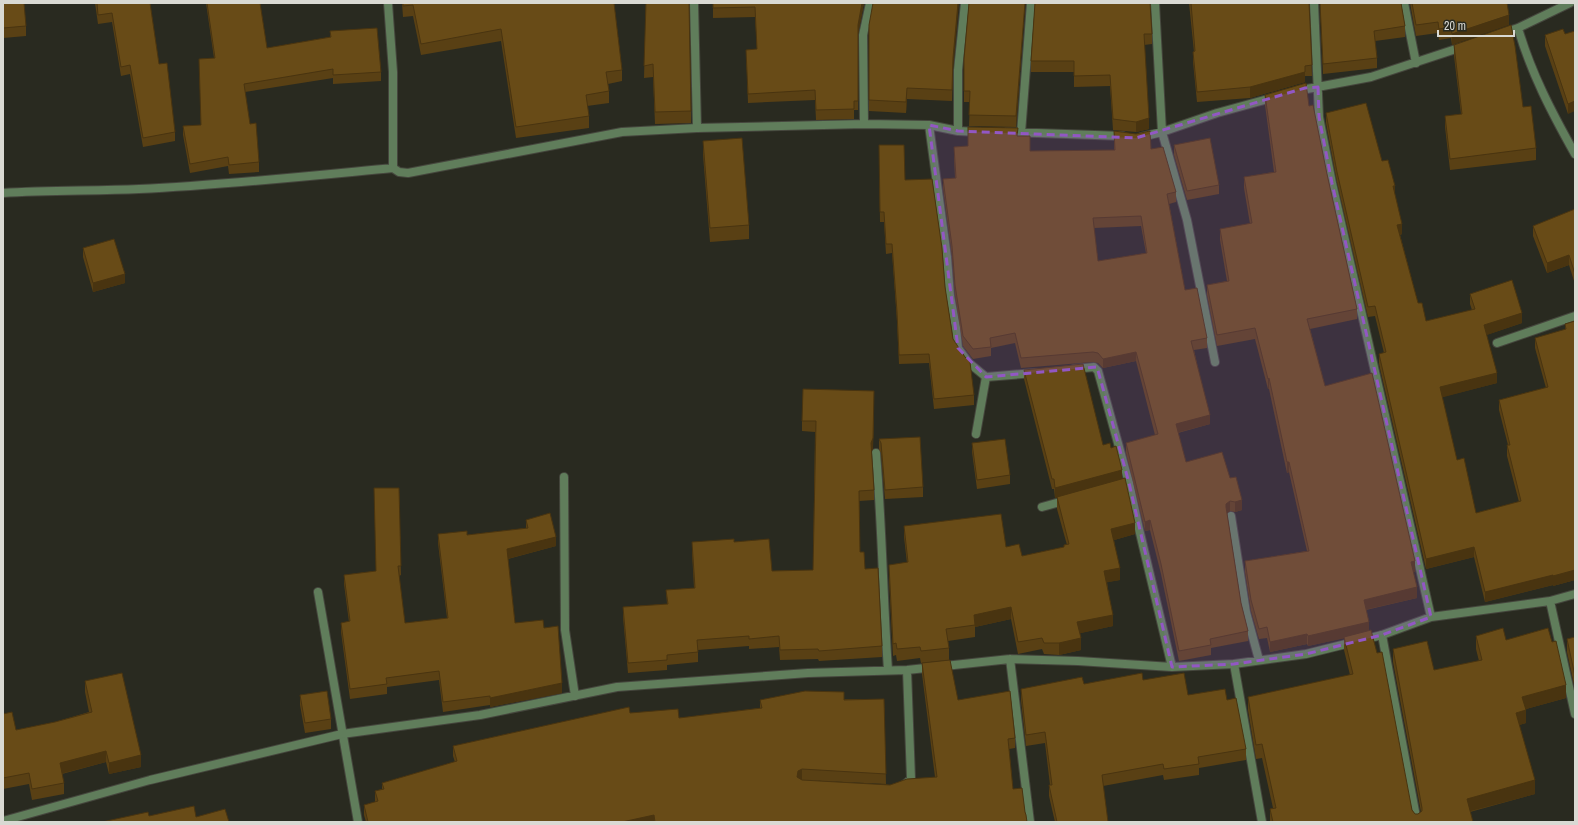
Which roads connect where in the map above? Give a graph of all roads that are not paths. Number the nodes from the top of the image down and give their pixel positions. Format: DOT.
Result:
graph roads {
  1 [pos="388,3"];
  2 [pos="694,3"];
  3 [pos="870,3"];
  4 [pos="965,3"];
  5 [pos="1031,3"];
  6 [pos="1155,3"];
  7 [pos="1314,3"];
  8 [pos="1404,3"];
  9 [pos="1570,3"];
  10 [pos="1518,28"];
  11 [pos="1496,36"];
  12 [pos="1467,46"];
  13 [pos="1416,63"];
  14 [pos="1318,87"];
  15 [pos="864,124"];
  16 [pos="929,125"];
  17 [pos="697,128"];
  18 [pos="958,131"];
  19 [pos="1162,132"];
  20 [pos="1022,133"];
  21 [pos="1575,154"];
  22 [pos="393,168"];
  23 [pos="3,193"];
  24 [pos="1575,316"];
  25 [pos="1497,343"];
  26 [pos="1215,362"];
  27 [pos="1063,370"];
  28 [pos="1040,372"];
  29 [pos="986,377"];
  30 [pos="976,434"];
  31 [pos="876,453"];
  32 [pos="564,477"];
  33 [pos="1078,497"];
  34 [pos="1042,507"];
  35 [pos="1231,516"];
  36 [pos="318,592"];
  37 [pos="1575,594"];
  38 [pos="1550,601"];
  39 [pos="1431,617"];
  40 [pos="1382,635"];
  41 [pos="1010,659"];
  42 [pos="1259,660"];
  43 [pos="1234,664"];
  44 [pos="1172,667"];
  45 [pos="888,670"];
  46 [pos="907,670"];
  47 [pos="575,696"];
  48 [pos="1575,714"];
  49 [pos="342,734"];
  50 [pos="896,788"];
  51 [pos="3,821"];
  52 [pos="358,822"];
  53 [pos="1030,822"];
  54 [pos="1262,822"];
  55 [pos="1417,822"];
  1 -- 22 [label="street"];
  2 -- 17 [label="street"];
  3 -- 15 [label="street"];
  4 -- 18 [label="street"];
  5 -- 20 [label="street"];
  6 -- 19 [label="street"];
  7 -- 14 [label="street"];
  8 -- 13 [label="street"];
  9 -- 10 [label="street"];
  10 -- 11 [label="street"];
  10 -- 21 [label="street"];
  12 -- 13 [label="street"];
  13 -- 14 [label="street"];
  14 -- 19 [label="street"];
  14 -- 39 [label="street"];
  15 -- 16 [label="street"];
  15 -- 17 [label="street"];
  16 -- 18 [label="street"];
  16 -- 29 [label="street"];
  17 -- 22 [label="street"];
  18 -- 20 [label="street"];
  19 -- 20 [label="street"];
  19 -- 26 [label="street"];
  22 -- 23 [label="street"];
  24 -- 25 [label="street"];
  27 -- 44 [label="street"];
  28 -- 29 [label="street"];
  29 -- 30 [label="street"];
  31 -- 45 [label="street"];
  32 -- 47 [label="street"];
  33 -- 34 [label="street"];
  35 -- 42 [label="street"];
  36 -- 49 [label="street"];
  37 -- 38 [label="street"];
  38 -- 39 [label="street"];
  38 -- 48 [label="street"];
  39 -- 40 [label="street"];
  40 -- 42 [label="street"];
  40 -- 55 [label="street"];
  41 -- 44 [label="street"];
  41 -- 46 [label="street"];
  41 -- 53 [label="street"];
  42 -- 43 [label="street"];
  43 -- 44 [label="street"];
  43 -- 54 [label="street"];
  45 -- 46 [label="street"];
  45 -- 47 [label="street"];
  46 -- 50 [label="street"];
  47 -- 49 [label="street"];
  49 -- 51 [label="street"];
  49 -- 52 [label="street"];
}
